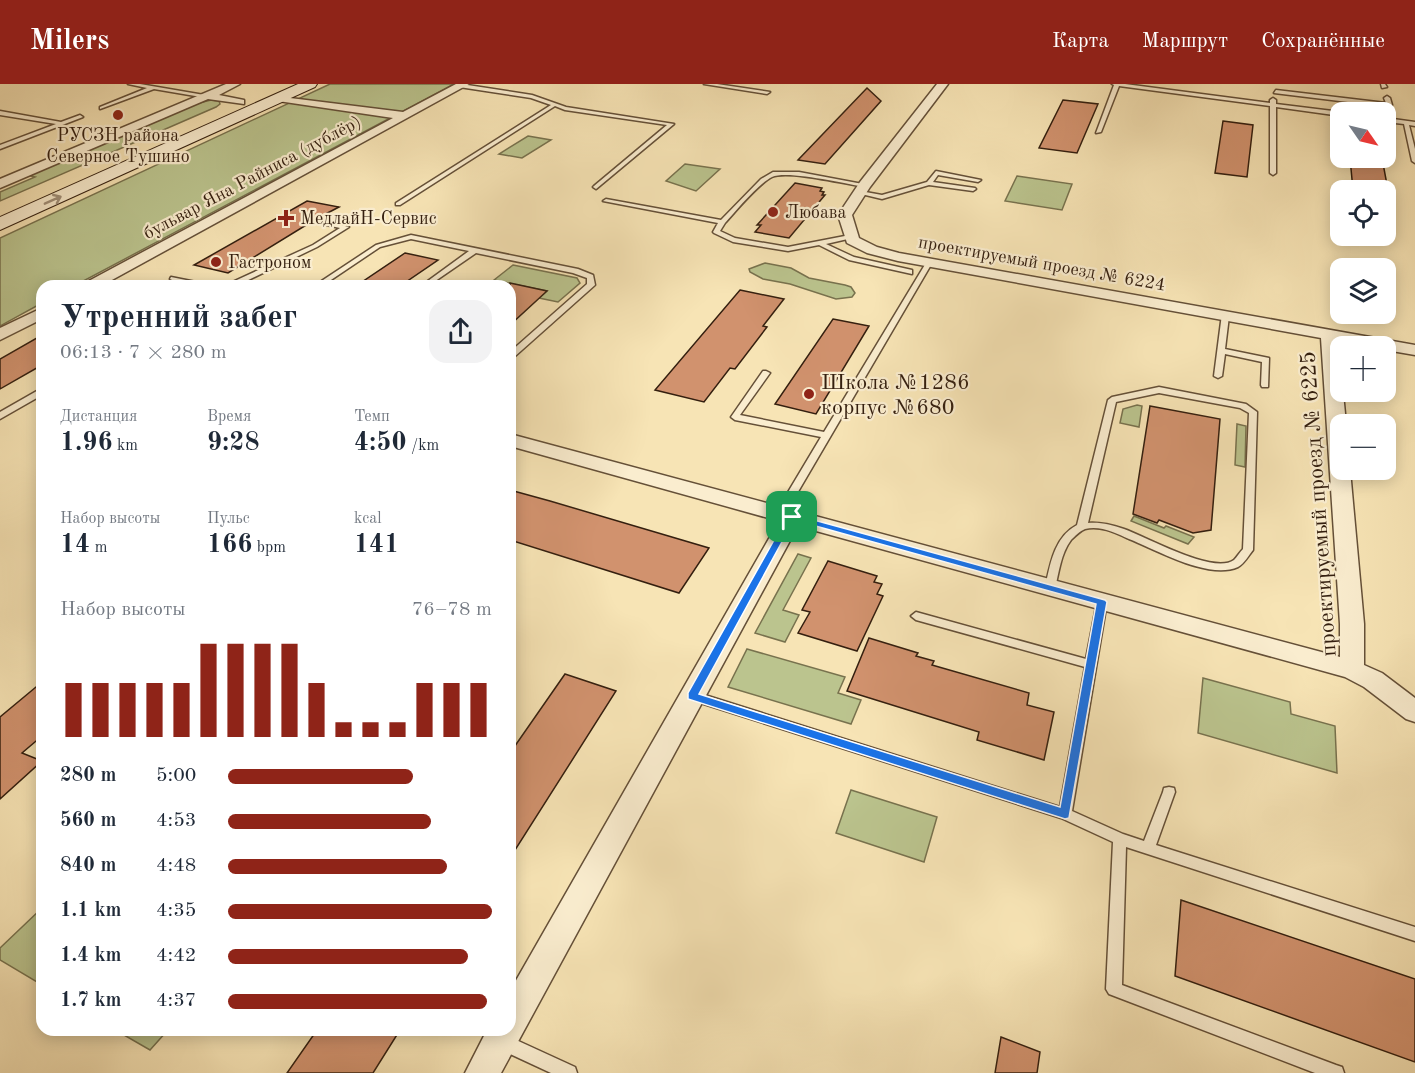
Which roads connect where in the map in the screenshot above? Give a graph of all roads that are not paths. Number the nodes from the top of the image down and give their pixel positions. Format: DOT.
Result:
graph roads {
  1 [pos="130,84"];
  2 [pos="235,84"];
  3 [pos="309,84"];
  4 [pos="706,84"];
  5 [pos="943,84"];
  6 [pos="1115,84"];
  7 [pos="1209,84"];
  8 [pos="463,85"];
  9 [pos="153,88"];
  10 [pos="1275,89"];
  11 [pos="279,91"];
  12 [pos="767,92"];
  13 [pos="207,96"];
  14 [pos="1207,96"];
  15 [pos="1387,98"];
  16 [pos="240,102"];
  17 [pos="554,105"];
  18 [pos="1272,106"];
  19 [pos="102,108"];
  20 [pos="0,113"];
  21 [pos="1330,113"];
  22 [pos="406,116"];
  23 [pos="80,117"];
  24 [pos="1396,122"];
  25 [pos="60,123"];
  26 [pos="1406,123"];
  27 [pos="1415,124"];
  28 [pos="1098,132"];
  29 [pos="2,138"];
  30 [pos="16,141"];
  31 [pos="0,147"];
  32 [pos="1415,161"];
  33 [pos="1273,173"];
  34 [pos="978,180"];
  35 [pos="929,183"];
  36 [pos="0,184"];
  37 [pos="596,187"];
  38 [pos="862,189"];
  39 [pos="973,189"];
  40 [pos="606,201"];
  41 [pos="398,204"];
  42 [pos="0,208"];
  43 [pos="319,222"];
  44 [pos="722,222"];
  45 [pos="0,224"];
  46 [pos="850,237"];
  47 [pos="821,243"];
  48 [pos="475,250"];
  49 [pos="929,263"];
  50 [pos="909,272"];
  51 [pos="174,279"];
  52 [pos="102,280"];
  53 [pos="179,280"];
  54 [pos="244,280"];
  55 [pos="327,280"];
  56 [pos="432,280"];
  57 [pos="36,316"];
  58 [pos="1225,316"];
  59 [pos="0,335"];
  60 [pos="1329,335"];
  61 [pos="1415,350"];
  62 [pos="516,351"];
  63 [pos="1221,351"];
  64 [pos="766,373"];
  65 [pos="1218,376"];
  66 [pos="1264,385"];
  67 [pos="36,395"];
  68 [pos="0,416"];
  69 [pos="826,435"];
  70 [pos="516,442"];
  71 [pos="786,515"];
  72 [pos="1082,526"];
  73 [pos="1050,588"];
  74 [pos="1102,602"];
  75 [pos="916,616"];
  76 [pos="1091,664"];
  77 [pos="1353,670"];
  78 [pos="692,696"];
  79 [pos="1415,712"];
  80 [pos="1169,792"];
  81 [pos="1065,814"];
  82 [pos="1120,839"];
  83 [pos="1148,848"];
  84 [pos="1415,934"];
  85 [pos="516,1011"];
  86 [pos="502,1036"];
  87 [pos="513,1036"];
  88 [pos="482,1073"];
  89 [pos="569,1073"];
  90 [pos="1336,1073"];
  1 -- 9 [label="lane"];
  2 -- 13 [label="street"];
  3 -- 11 [label="main road"];
  4 -- 12 [label="lane"];
  5 -- 38 [label="street"];
  6 -- 14 [label="lane"];
  6 -- 28 [label="lane"];
  7 -- 14 [label="lane"];
  8 -- 17 [label="lane"];
  8 -- 22 [label="street, бульвар Яна Райниса (дублёр)"];
  9 -- 13 [label="lane"];
  9 -- 19 [label="lane"];
  10 -- 15 [label="lane"];
  10 -- 18 [label="lane"];
  11 -- 16 [label="main road"];
  11 -- 22 [label="street"];
  45 -- 11 [label="main road, one-way"];
  13 -- 16 [label="street"];
  13 -- 36 [label="street"];
  14 -- 18 [label="lane"];
  16 -- 42 [label="main road"];
  17 -- 37 [label="lane"];
  17 -- 41 [label="lane"];
  18 -- 21 [label="lane"];
  18 -- 33 [label="lane"];
  20 -- 25 [label="lane"];
  22 -- 52 [label="street, бульвар Яна Райниса (дублёр)"];
  23 -- 25 [label="lane"];
  24 -- 26 [label="lane"];
  25 -- 30 [label="lane"];
  26 -- 27 [label="lane"];
  26 -- 32 [label="lane"];
  29 -- 30 [label="lane"];
  30 -- 31 [label="lane"];
  34 -- 35 [label="lane"];
  35 -- 38 [label="lane"];
  35 -- 39 [label="lane"];
  38 -- 44 [label="lane"];
  38 -- 46 [label="street"];
  40 -- 44 [label="lane"];
  43 -- 54 [label="lane"];
  44 -- 47 [label="lane"];
  46 -- 47 [label="lane"];
  46 -- 49 [label="street, проектируемый проезд № 6224"];
  47 -- 50 [label="lane"];
  48 -- 55 [label="lane"];
  48 -- 56 [label="lane"];
  48 -- 62 [label="lane"];
  49 -- 58 [label="street, проектируемый проезд № 6224"];
  49 -- 69 [label="lane"];
  51 -- 53 [label="lane"];
  57 -- 59 [label="street"];
  58 -- 60 [label="street, проектируемый проезд № 6224"];
  58 -- 63 [label="lane"];
  60 -- 61 [label="street, проектируемый проезд № 6224"];
  60 -- 77 [label="street, проектируемый проезд № 6225"];
  63 -- 65 [label="lane"];
  63 -- 66 [label="lane"];
  64 -- 69 [label="lane"];
  67 -- 68 [label="lane"];
  69 -- 71 [label="lane"];
  70 -- 71 [label="street"];
  71 -- 73 [label="street"];
  71 -- 78 [label="street"];
  72 -- 72 [label="lane"];
  72 -- 73 [label="lane"];
  73 -- 74 [label="street"];
  74 -- 76 [label="lane"];
  74 -- 77 [label="street"];
  75 -- 76 [label="lane"];
  76 -- 81 [label="lane"];
  77 -- 79 [label="street"];
  78 -- 81 [label="lane"];
  78 -- 85 [label="street"];
  80 -- 83 [label="lane"];
  81 -- 82 [label="lane"];
  82 -- 83 [label="lane"];
  82 -- 90 [label="lane"];
  83 -- 84 [label="lane"];
  86 -- 88 [label="street"];
  87 -- 89 [label="lane"];
}
